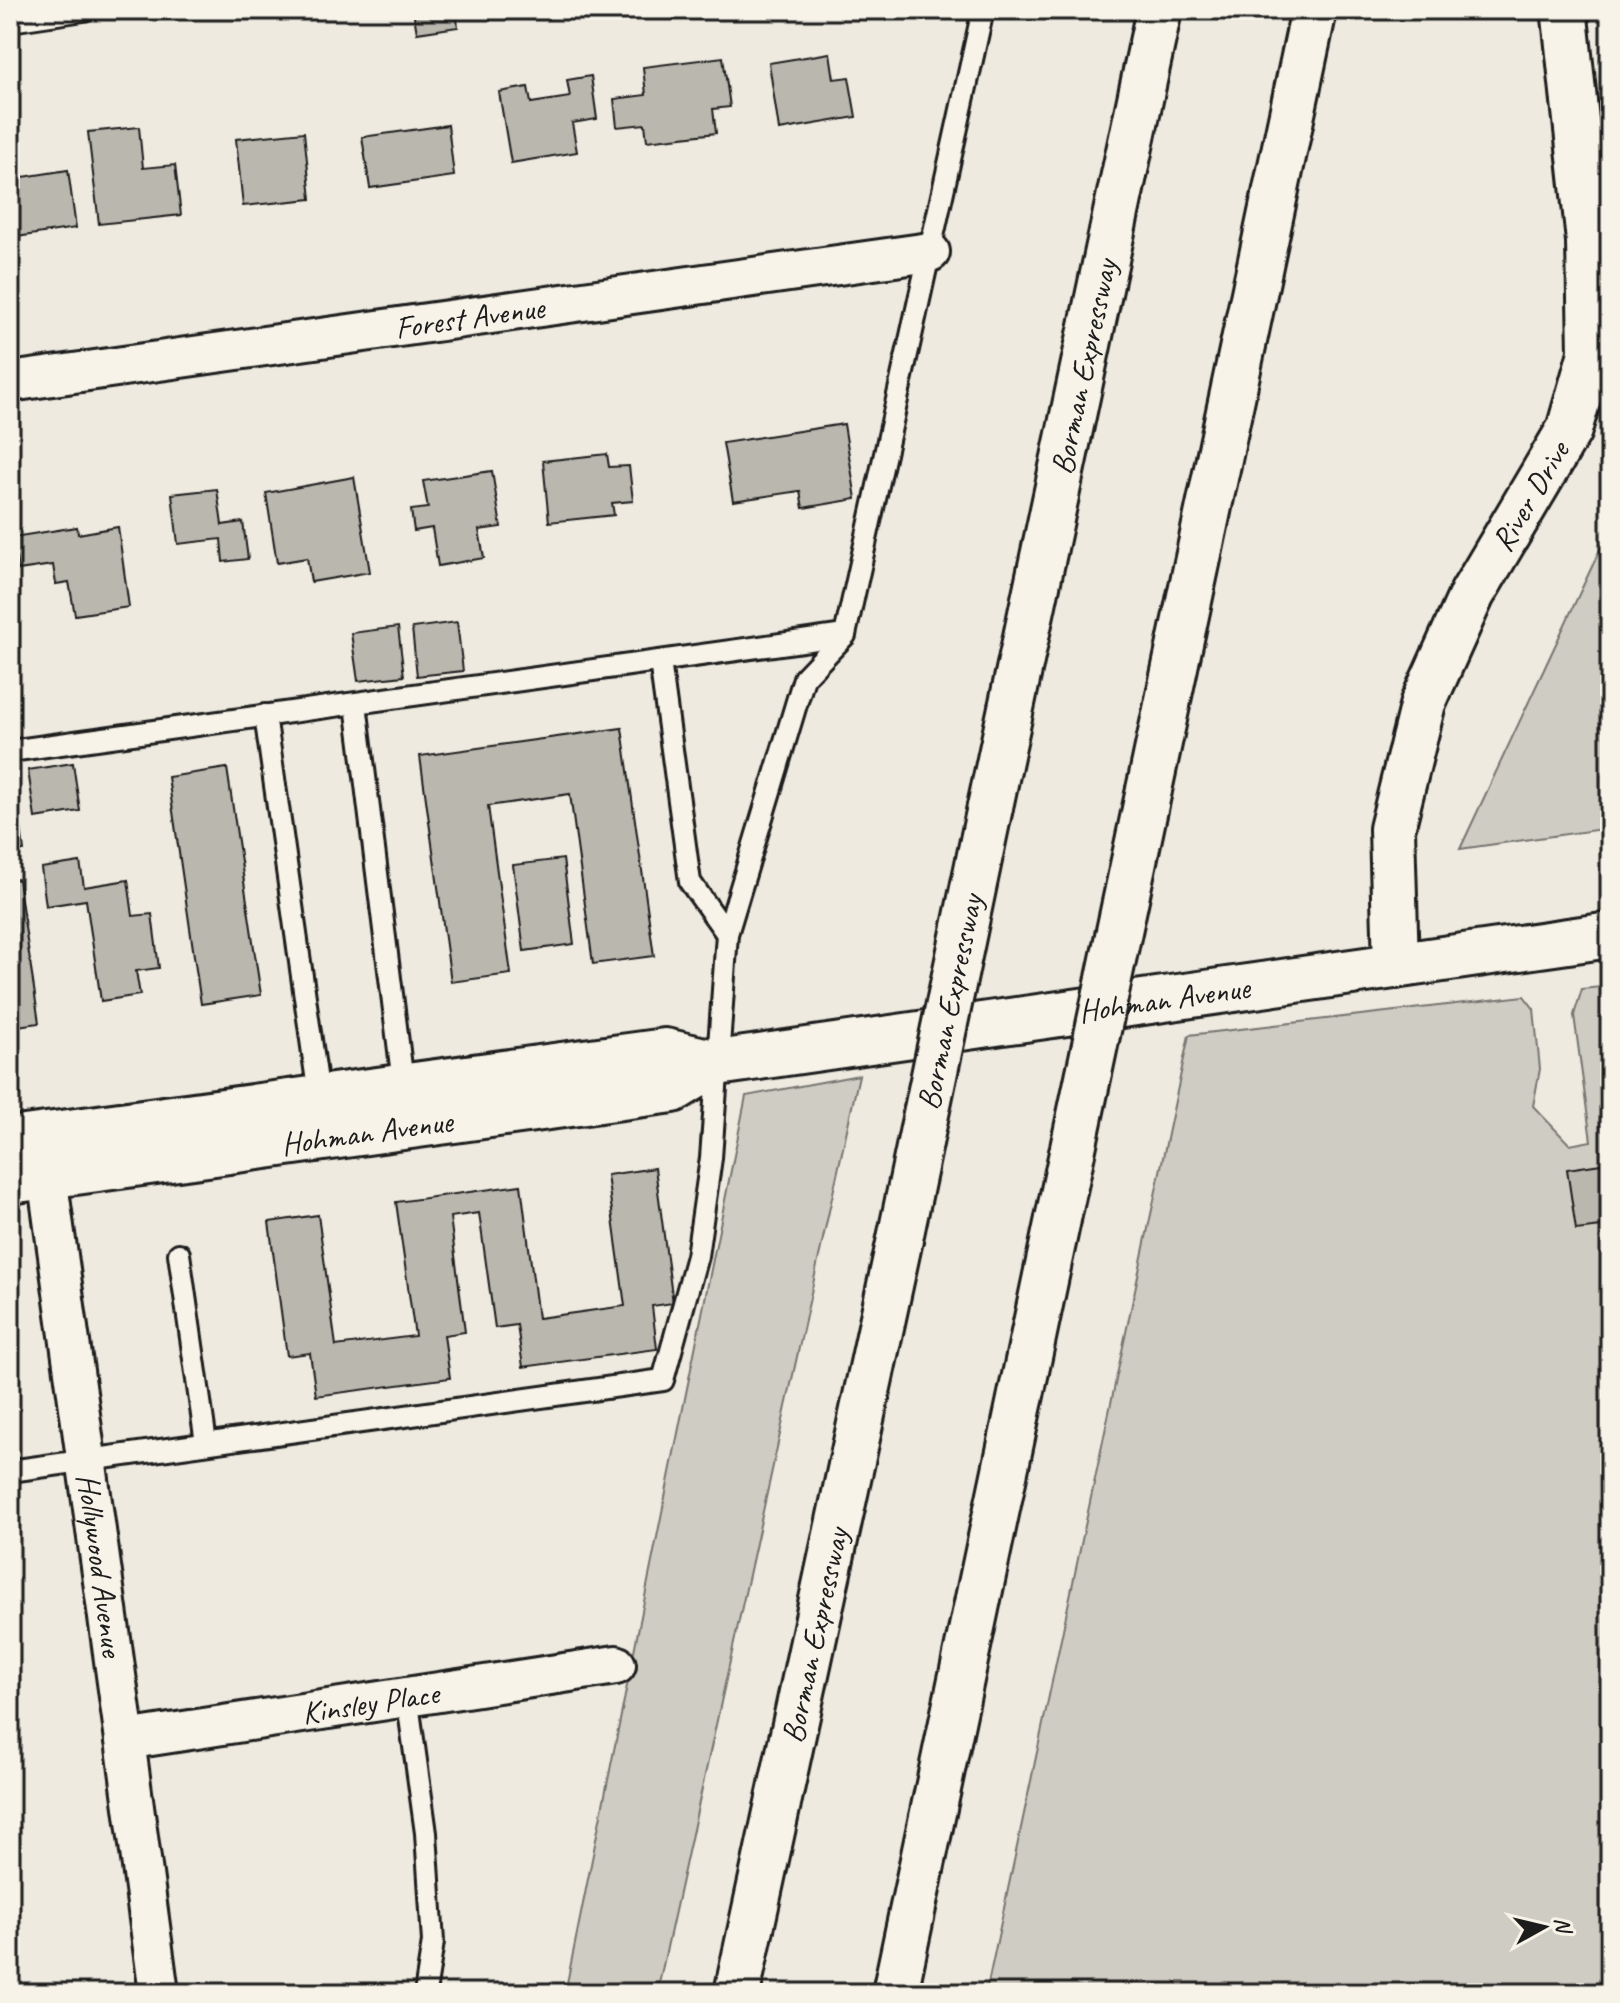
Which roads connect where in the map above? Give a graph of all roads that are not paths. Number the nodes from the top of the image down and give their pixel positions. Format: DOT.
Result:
graph roads {
  1 [pos="84,10"];
  2 [pos="983,10"];
  3 [pos="1159,10"];
  4 [pos="1314,10"];
  5 [pos="1566,10"];
  6 [pos="10,21"];
  7 [pos="930,252"];
  8 [pos="10,382"];
  9 [pos="845,635"];
  10 [pos="660,661"];
  11 [pos="356,704"];
  12 [pos="265,715"];
  13 [pos="10,751"];
  14 [pos="727,934"];
  15 [pos="1592,937"];
  16 [pos="1396,966"];
  17 [pos="717,1063"];
  18 [pos="406,1106"];
  19 [pos="322,1118"];
  20 [pos="27,1158"];
  21 [pos="179,1254"];
  22 [pos="206,1443"];
  23 [pos="86,1460"];
  24 [pos="10,1471"];
  25 [pos="616,1665"];
  26 [pos="407,1696"];
  27 [pos="125,1740"];
  28 [pos="159,1993"];
  29 [pos="425,1993"];
  30 [pos="737,1993"];
  31 [pos="895,1993"];
  1 -- 6 [label="lane"];
  2 -- 7 [label="lane"];
  3 -- 30 [label="main road, Borman Expressway, bridge"];
  4 -- 31 [label="main road, bridge"];
  5 -- 16 [label="main road, River Drive"];
  7 -- 8 [label="street, Forest Avenue"];
  7 -- 9 [label="lane"];
  9 -- 10 [label="lane"];
  9 -- 14 [label="lane"];
  10 -- 11 [label="lane"];
  10 -- 14 [label="lane"];
  11 -- 12 [label="lane"];
  11 -- 18 [label="lane"];
  12 -- 13 [label="lane"];
  12 -- 19 [label="lane"];
  14 -- 17 [label="lane"];
  15 -- 16 [label="main road, Hohman Avenue"];
  16 -- 17 [label="main road, Hohman Avenue"];
  17 -- 18 [label="main road, Hohman Avenue"];
  17 -- 22 [label="lane"];
  18 -- 19 [label="main road, Hohman Avenue"];
  19 -- 20 [label="main road, Hohman Avenue"];
  20 -- 23 [label="street, Hollywood Avenue"];
  21 -- 22 [label="lane"];
  22 -- 23 [label="lane"];
  23 -- 24 [label="lane"];
  23 -- 27 [label="street, Hollywood Avenue"];
  25 -- 26 [label="street, Kinsley Place"];
  26 -- 27 [label="street, Kinsley Place"];
  26 -- 29 [label="lane"];
  27 -- 28 [label="street, Hollywood Avenue"];
}
